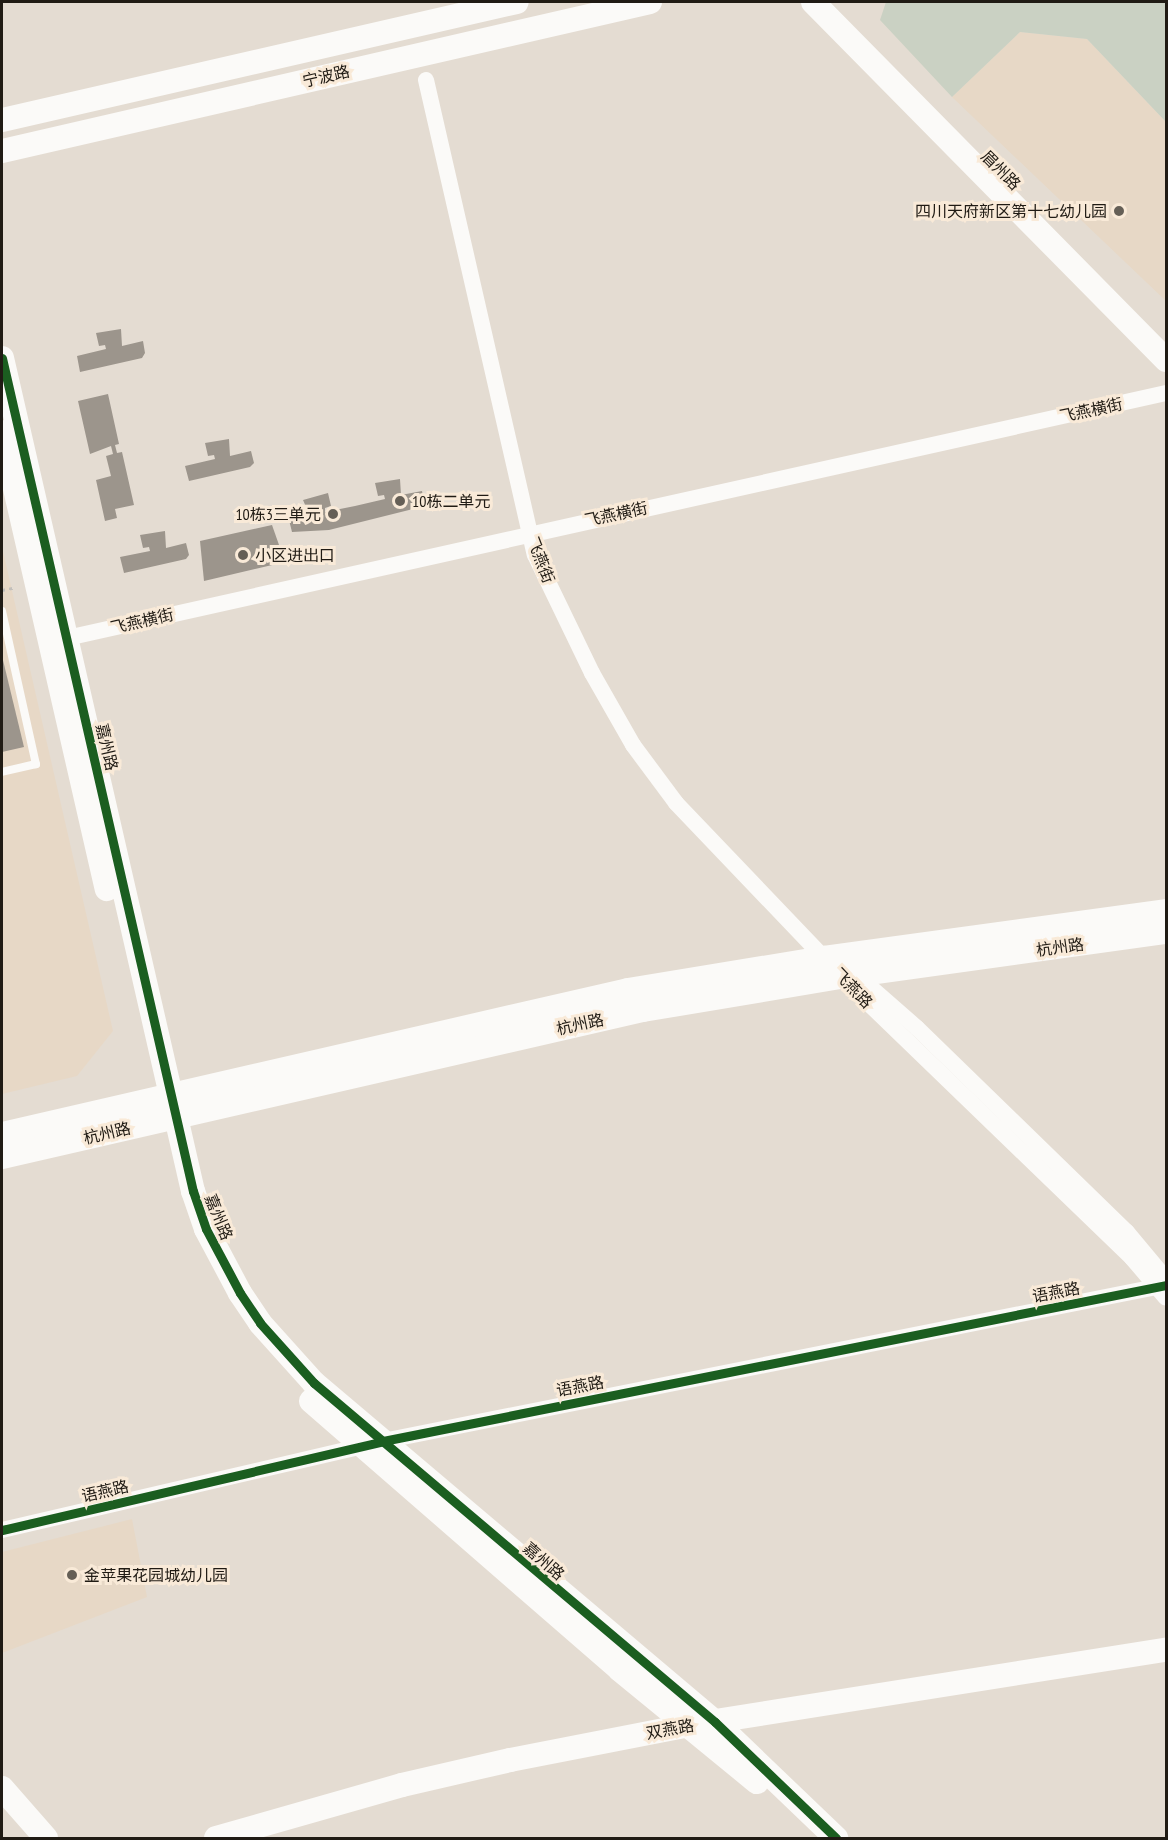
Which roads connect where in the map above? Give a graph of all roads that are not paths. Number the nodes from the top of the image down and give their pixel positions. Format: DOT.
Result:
graph roads {
  1 [pos="517,2"];
  2 [pos="650,2"];
  3 [pos="813,2"];
  4 [pos="836,2"];
  5 [pos="426,80"];
  6 [pos="2,120"];
  7 [pos="2,151"];
  8 [pos="1167,338"];
  9 [pos="2,358"];
  10 [pos="1167,360"];
  11 [pos="1167,393"];
  12 [pos="2,432"];
  13 [pos="530,533"];
  14 [pos="2,611"];
  15 [pos="67,638"];
  16 [pos="2,772"];
  17 [pos="1167,911"];
  18 [pos="1167,932"];
  19 [pos="824,958"];
  20 [pos="850,976"];
  21 [pos="166,1108"];
  22 [pos="2,1134"];
  23 [pos="2,1157"];
  24 [pos="1164,1287"];
  25 [pos="371,1444"];
  26 [pos="2,1530"];
  27 [pos="1167,1650"];
  28 [pos="715,1722"];
  29 [pos="690,1725"];
  30 [pos="2,1788"];
  31 [pos="2,1806"];
  32 [pos="28,1839"];
  33 [pos="46,1839"];
  34 [pos="216,1839"];
  35 [pos="815,1839"];
  36 [pos="836,1839"];
  1 -- 6 [label="main road, 宁波路"];
  2 -- 7 [label="main road, 宁波路"];
  3 -- 10 [label="main road"];
  4 -- 8 [label="main road, 眉州路"];
  5 -- 13 [label="street, 飞燕街"];
  9 -- 15 [label="main road, 嘉州路"];
  11 -- 13 [label="street, 飞燕横街"];
  12 -- 21 [label="main road"];
  13 -- 15 [label="street, 飞燕横街"];
  13 -- 19 [label="street, 飞燕街"];
  14 -- 16 [label="lane"];
  15 -- 21 [label="main road, 嘉州路"];
  17 -- 19 [label="main road, 杭州路"];
  18 -- 20 [label="main road, 杭州路"];
  19 -- 20 [label="street, 飞燕路"];
  19 -- 21 [label="main road, 杭州路"];
  20 -- 21 [label="main road, 杭州路"];
  20 -- 24 [label="street, 飞燕路"];
  21 -- 22 [label="main road, 杭州路"];
  21 -- 23 [label="main road, 杭州路"];
  21 -- 25 [label="main road"];
  24 -- 25 [label="street, 语燕路"];
  25 -- 26 [label="street, 语燕路"];
  25 -- 28 [label="main road, 嘉州路"];
  25 -- 29 [label="main road"];
  27 -- 28 [label="main road, 双燕路"];
  28 -- 29 [label="main road, 双燕路"];
  28 -- 36 [label="main road, 嘉州路"];
  29 -- 34 [label="main road, 双燕路"];
  29 -- 35 [label="main road"];
  30 -- 33 [label="main road"];
  31 -- 32 [label="main road"];
}
